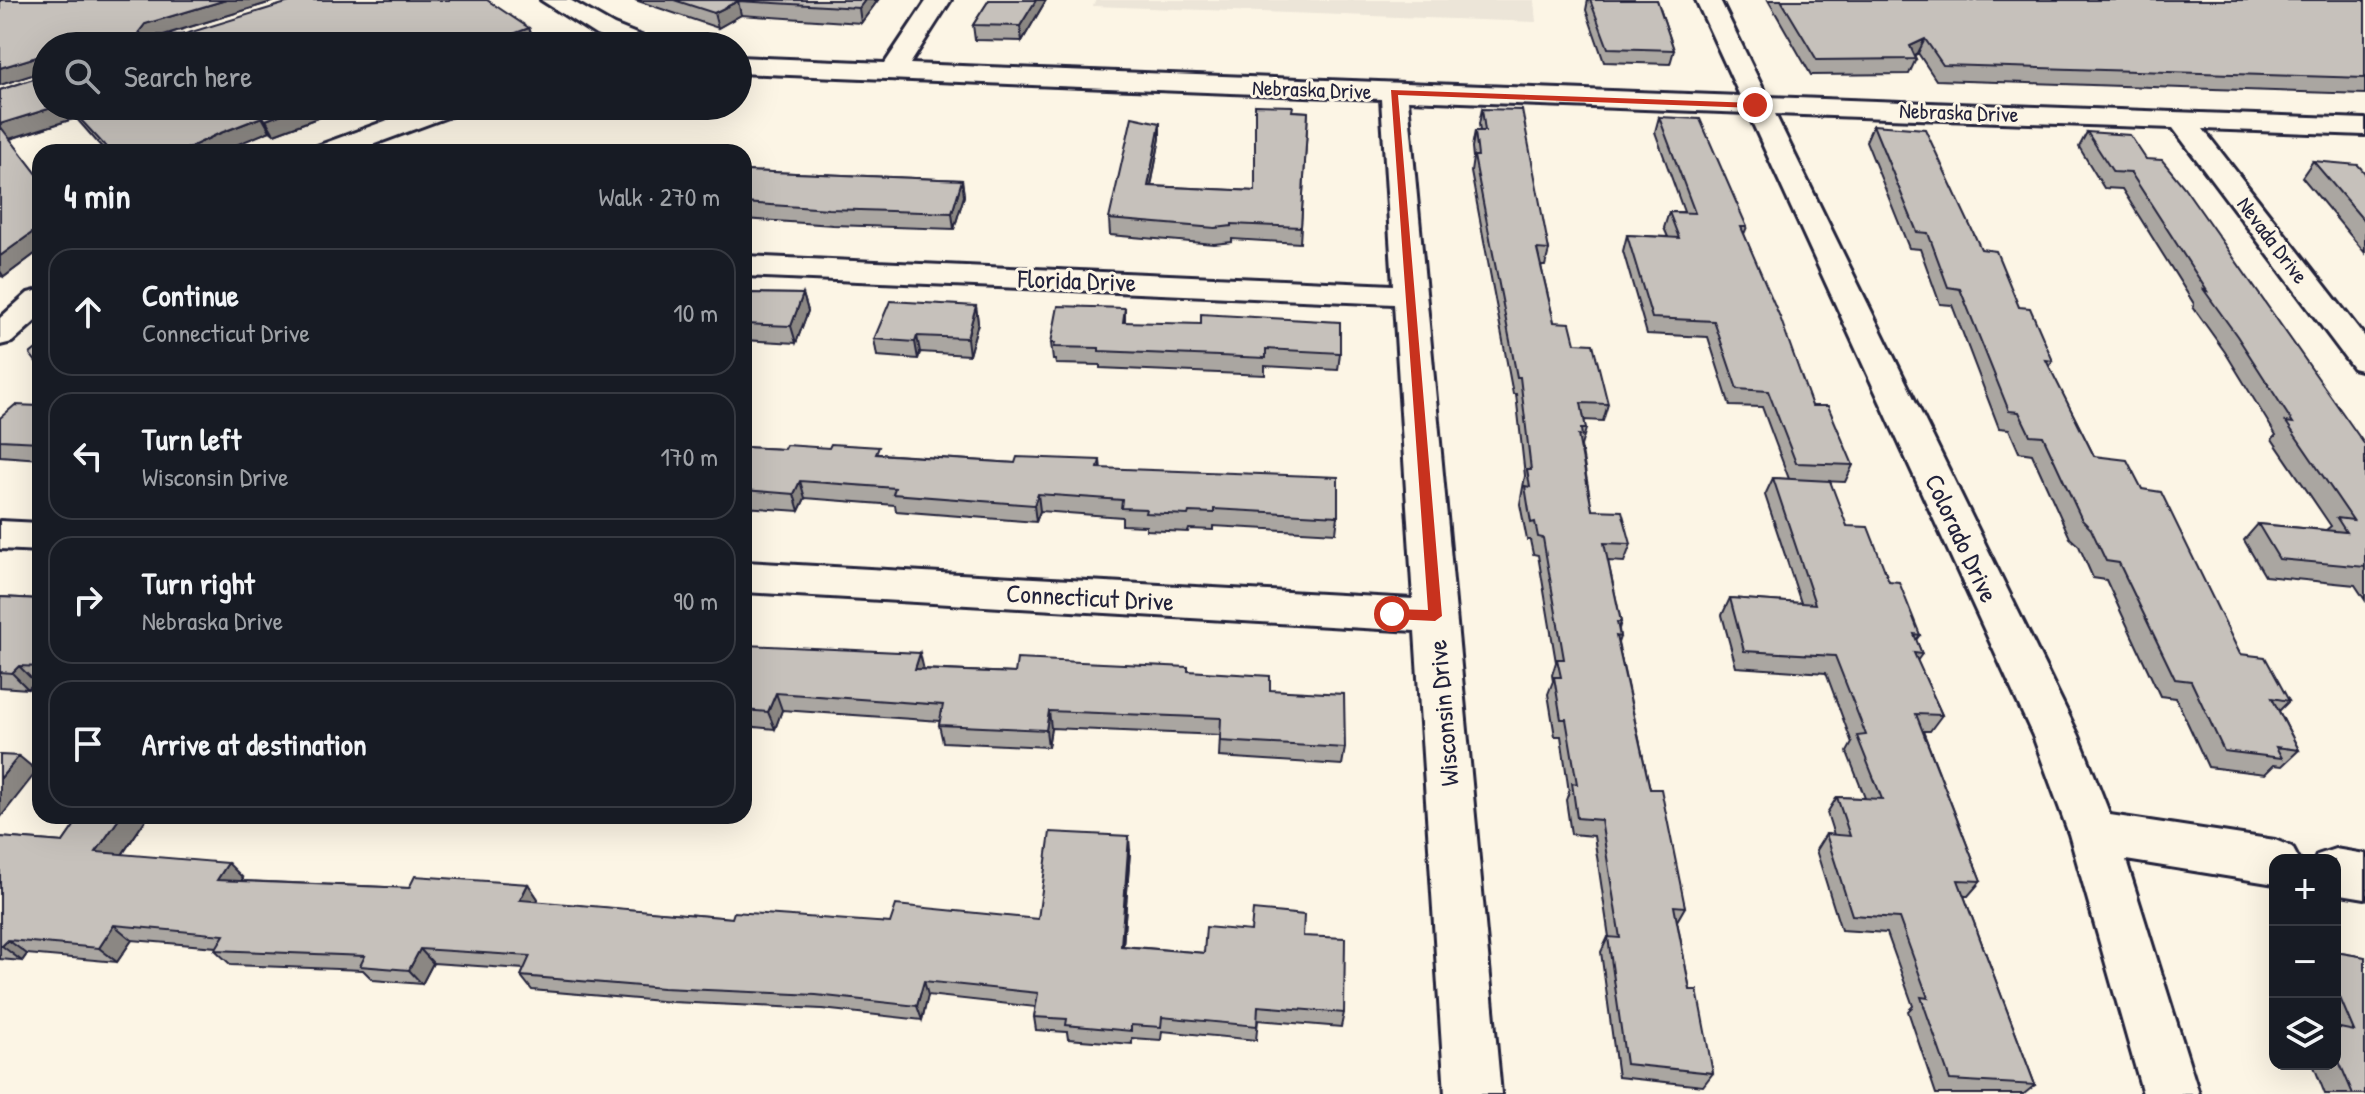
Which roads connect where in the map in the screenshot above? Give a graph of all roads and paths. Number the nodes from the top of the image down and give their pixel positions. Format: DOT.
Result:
graph roads {
  1 [pos="553,0"];
  2 [pos="939,0"];
  3 [pos="1708,0"];
  4 [pos="607,32"];
  5 [pos="752,66"];
  6 [pos="891,73"];
  7 [pos="1394,92"];
  8 [pos="1755,105"];
  9 [pos="413,120"];
  10 [pos="2181,120"];
  11 [pos="2365,127"];
  12 [pos="349,144"];
  13 [pos="752,266"];
  14 [pos="1409,295"];
  15 [pos="32,307"];
  16 [pos="0,335"];
  17 [pos="2365,360"];
  18 [pos="0,535"];
  19 [pos="32,537"];
  20 [pos="752,577"];
  21 [pos="1435,616"];
  22 [pos="2093,834"];
  23 [pos="2269,861"];
  24 [pos="2341,872"];
  25 [pos="2365,876"];
  26 [pos="1473,1094"];
  27 [pos="2171,1094"];
  1 -- 4 [label="street"];
  2 -- 6 [label="street"];
  3 -- 8 [label="street, Colorado Drive"];
  5 -- 6 [label="street, Nebraska Drive"];
  6 -- 7 [label="street, Nebraska Drive"];
  7 -- 8 [label="street, Nebraska Drive"];
  7 -- 14 [label="street, Wisconsin Drive"];
  8 -- 10 [label="street, Nebraska Drive"];
  8 -- 22 [label="street, Colorado Drive"];
  9 -- 12 [label="street"];
  10 -- 11 [label="street, Nebraska Drive"];
  10 -- 17 [label="street, Nevada Drive"];
  13 -- 14 [label="street, Florida Drive"];
  14 -- 21 [label="street, Wisconsin Drive"];
  15 -- 16 [label="street"];
  18 -- 19 [label="street"];
  20 -- 21 [label="street, Connecticut Drive"];
  21 -- 26 [label="street, Wisconsin Drive"];
  22 -- 23 [label="street"];
  22 -- 27 [label="street, Colorado Drive"];
  24 -- 25 [label="street"];
}
